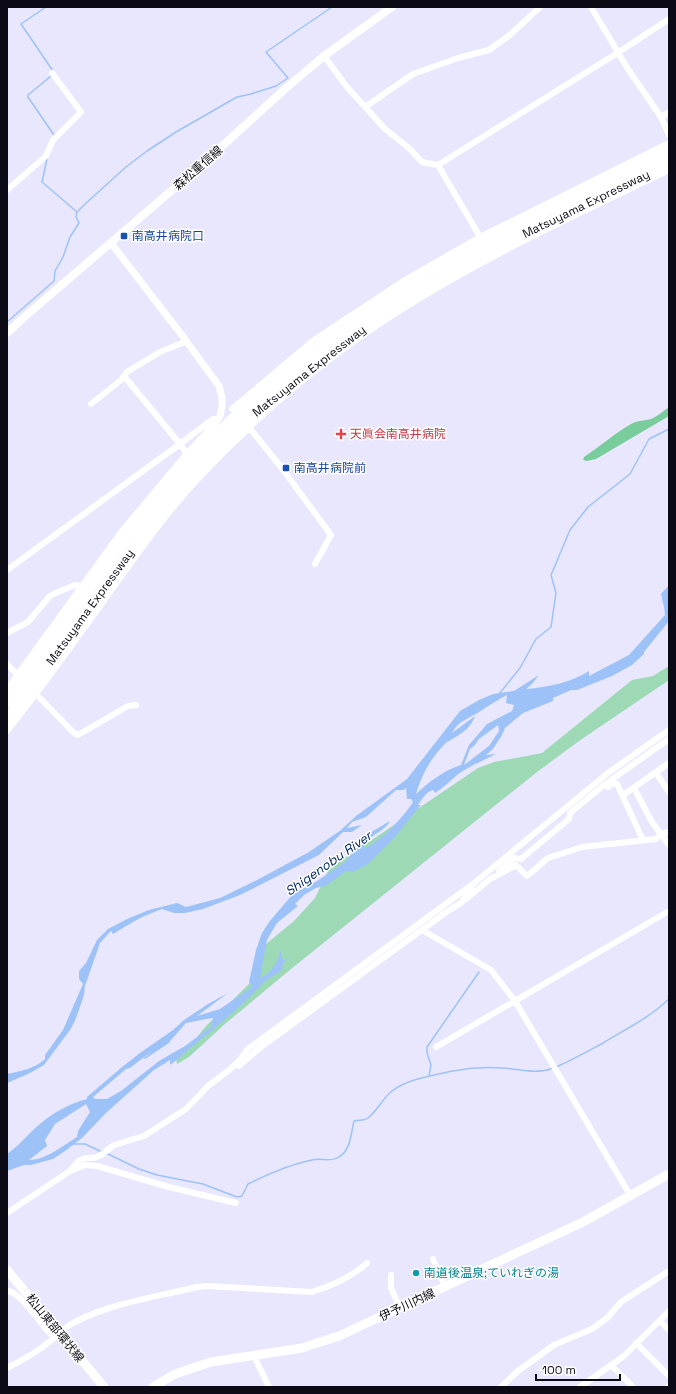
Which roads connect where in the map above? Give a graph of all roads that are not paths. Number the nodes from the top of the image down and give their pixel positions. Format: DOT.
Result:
graph roads {
  1 [pos="392,7"];
  2 [pos="540,7"];
  3 [pos="591,7"];
  4 [pos="669,19"];
  5 [pos="619,52"];
  6 [pos="324,56"];
  7 [pos="52,73"];
  8 [pos="365,107"];
  9 [pos="669,112"];
  10 [pos="662,117"];
  11 [pos="669,135"];
  12 [pos="669,143"];
  13 [pos="669,152"];
  14 [pos="669,163"];
  15 [pos="438,164"];
  16 [pos="669,170"];
  17 [pos="7,190"];
  18 [pos="480,237"];
  19 [pos="111,243"];
  20 [pos="7,333"];
  21 [pos="187,342"];
  22 [pos="124,376"];
  23 [pos="92,404"];
  24 [pos="222,406"];
  25 [pos="232,409"];
  26 [pos="218,419"];
  27 [pos="249,428"];
  28 [pos="180,444"];
  29 [pos="187,454"];
  30 [pos="315,564"];
  31 [pos="7,570"];
  32 [pos="82,586"];
  33 [pos="7,634"];
  34 [pos="7,664"];
  35 [pos="18,676"];
  36 [pos="7,690"];
  37 [pos="36,694"];
  38 [pos="7,702"];
  39 [pos="136,705"];
  40 [pos="7,720"];
  41 [pos="669,730"];
  42 [pos="7,731"];
  43 [pos="669,739"];
  44 [pos="669,763"];
  45 [pos="656,773"];
  46 [pos="634,788"];
  47 [pos="669,792"];
  48 [pos="623,795"];
  49 [pos="587,800"];
  50 [pos="565,808"];
  51 [pos="669,832"];
  52 [pos="661,834"];
  53 [pos="643,840"];
  54 [pos="669,845"];
  55 [pos="490,879"];
  56 [pos="473,884"];
  57 [pos="462,902"];
  58 [pos="669,911"];
  59 [pos="422,930"];
  60 [pos="515,1001"];
  61 [pos="436,1047"];
  62 [pos="228,1072"];
  63 [pos="70,1170"];
  64 [pos="669,1174"];
  65 [pos="630,1195"];
  66 [pos="236,1203"];
  67 [pos="7,1212"];
  68 [pos="432,1259"];
  69 [pos="367,1263"];
  70 [pos="7,1270"];
  71 [pos="669,1271"];
  72 [pos="391,1275"];
  73 [pos="445,1286"];
  74 [pos="7,1291"];
  75 [pos="400,1308"];
  76 [pos="669,1311"];
  77 [pos="660,1321"];
  78 [pos="669,1330"];
  79 [pos="57,1335"];
  80 [pos="636,1343"];
  81 [pos="254,1356"];
  82 [pos="612,1365"];
  83 [pos="7,1368"];
  84 [pos="669,1376"];
  85 [pos="585,1386"];
  86 [pos="104,1387"];
  87 [pos="153,1387"];
  88 [pos="269,1387"];
  89 [pos="501,1387"];
  90 [pos="634,1387"];
  1 -- 6 [label="main road, 森松重信線"];
  2 -- 8 [label="street"];
  3 -- 5 [label="street"];
  4 -- 5 [label="street"];
  5 -- 10 [label="street"];
  5 -- 15 [label="street"];
  6 -- 8 [label="street"];
  6 -- 19 [label="main road, 森松重信線"];
  7 -- 17 [label="street"];
  8 -- 15 [label="street"];
  9 -- 10 [label="street"];
  10 -- 11 [label="street"];
  12 -- 18 [label="street"];
  13 -- 38 [label="highway, Matsuyama Expressway"];
  14 -- 40 [label="highway, Matsuyama Expressway"];
  15 -- 18 [label="street"];
  16 -- 27 [label="street"];
  18 -- 25 [label="street"];
  19 -- 20 [label="main road, 森松重信線"];
  19 -- 21 [label="street"];
  21 -- 22 [label="street"];
  21 -- 24 [label="street"];
  22 -- 23 [label="street"];
  22 -- 28 [label="street"];
  24 -- 25 [label="street"];
  24 -- 26 [label="street"];
  25 -- 27 [label="street"];
  26 -- 28 [label="street"];
  26 -- 29 [label="street"];
  27 -- 30 [label="street"];
  27 -- 37 [label="street"];
  28 -- 29 [label="street"];
  28 -- 31 [label="street"];
  29 -- 32 [label="street"];
  32 -- 33 [label="street"];
  32 -- 35 [label="street"];
  34 -- 35 [label="street"];
  35 -- 36 [label="street"];
  37 -- 39 [label="street"];
  37 -- 42 [label="street"];
  41 -- 50 [label="street"];
  43 -- 49 [label="street"];
  44 -- 45 [label="street"];
  45 -- 46 [label="street"];
  45 -- 47 [label="street"];
  46 -- 48 [label="street"];
  46 -- 52 [label="street"];
  48 -- 49 [label="street"];
  48 -- 53 [label="street"];
  49 -- 50 [label="street"];
  49 -- 55 [label="street"];
  50 -- 56 [label="street"];
  51 -- 52 [label="street"];
  52 -- 53 [label="street"];
  52 -- 54 [label="street"];
  53 -- 55 [label="street"];
  55 -- 57 [label="street"];
  56 -- 57 [label="street"];
  56 -- 62 [label="street"];
  57 -- 59 [label="street"];
  58 -- 60 [label="street"];
  59 -- 60 [label="street"];
  59 -- 62 [label="street"];
  60 -- 61 [label="street"];
  60 -- 65 [label="street"];
  62 -- 63 [label="street"];
  63 -- 66 [label="street"];
  63 -- 67 [label="street"];
  64 -- 65 [label="main road, 伊予川内線"];
  65 -- 73 [label="main road, 伊予川内線"];
  68 -- 73 [label="street"];
  69 -- 79 [label="street"];
  70 -- 79 [label="main road, 松山東部環状線"];
  71 -- 89 [label="street"];
  72 -- 75 [label="street"];
  73 -- 75 [label="main road, 伊予川内線"];
  74 -- 79 [label="street"];
  75 -- 81 [label="main road, 伊予川内線"];
  76 -- 77 [label="street"];
  77 -- 78 [label="street"];
  77 -- 80 [label="street"];
  79 -- 83 [label="street"];
  79 -- 86 [label="main road, 松山東部環状線"];
  80 -- 82 [label="street"];
  80 -- 84 [label="street"];
  81 -- 87 [label="main road, 伊予川内線"];
  81 -- 88 [label="street"];
  82 -- 85 [label="street"];
  82 -- 90 [label="street"];
}
